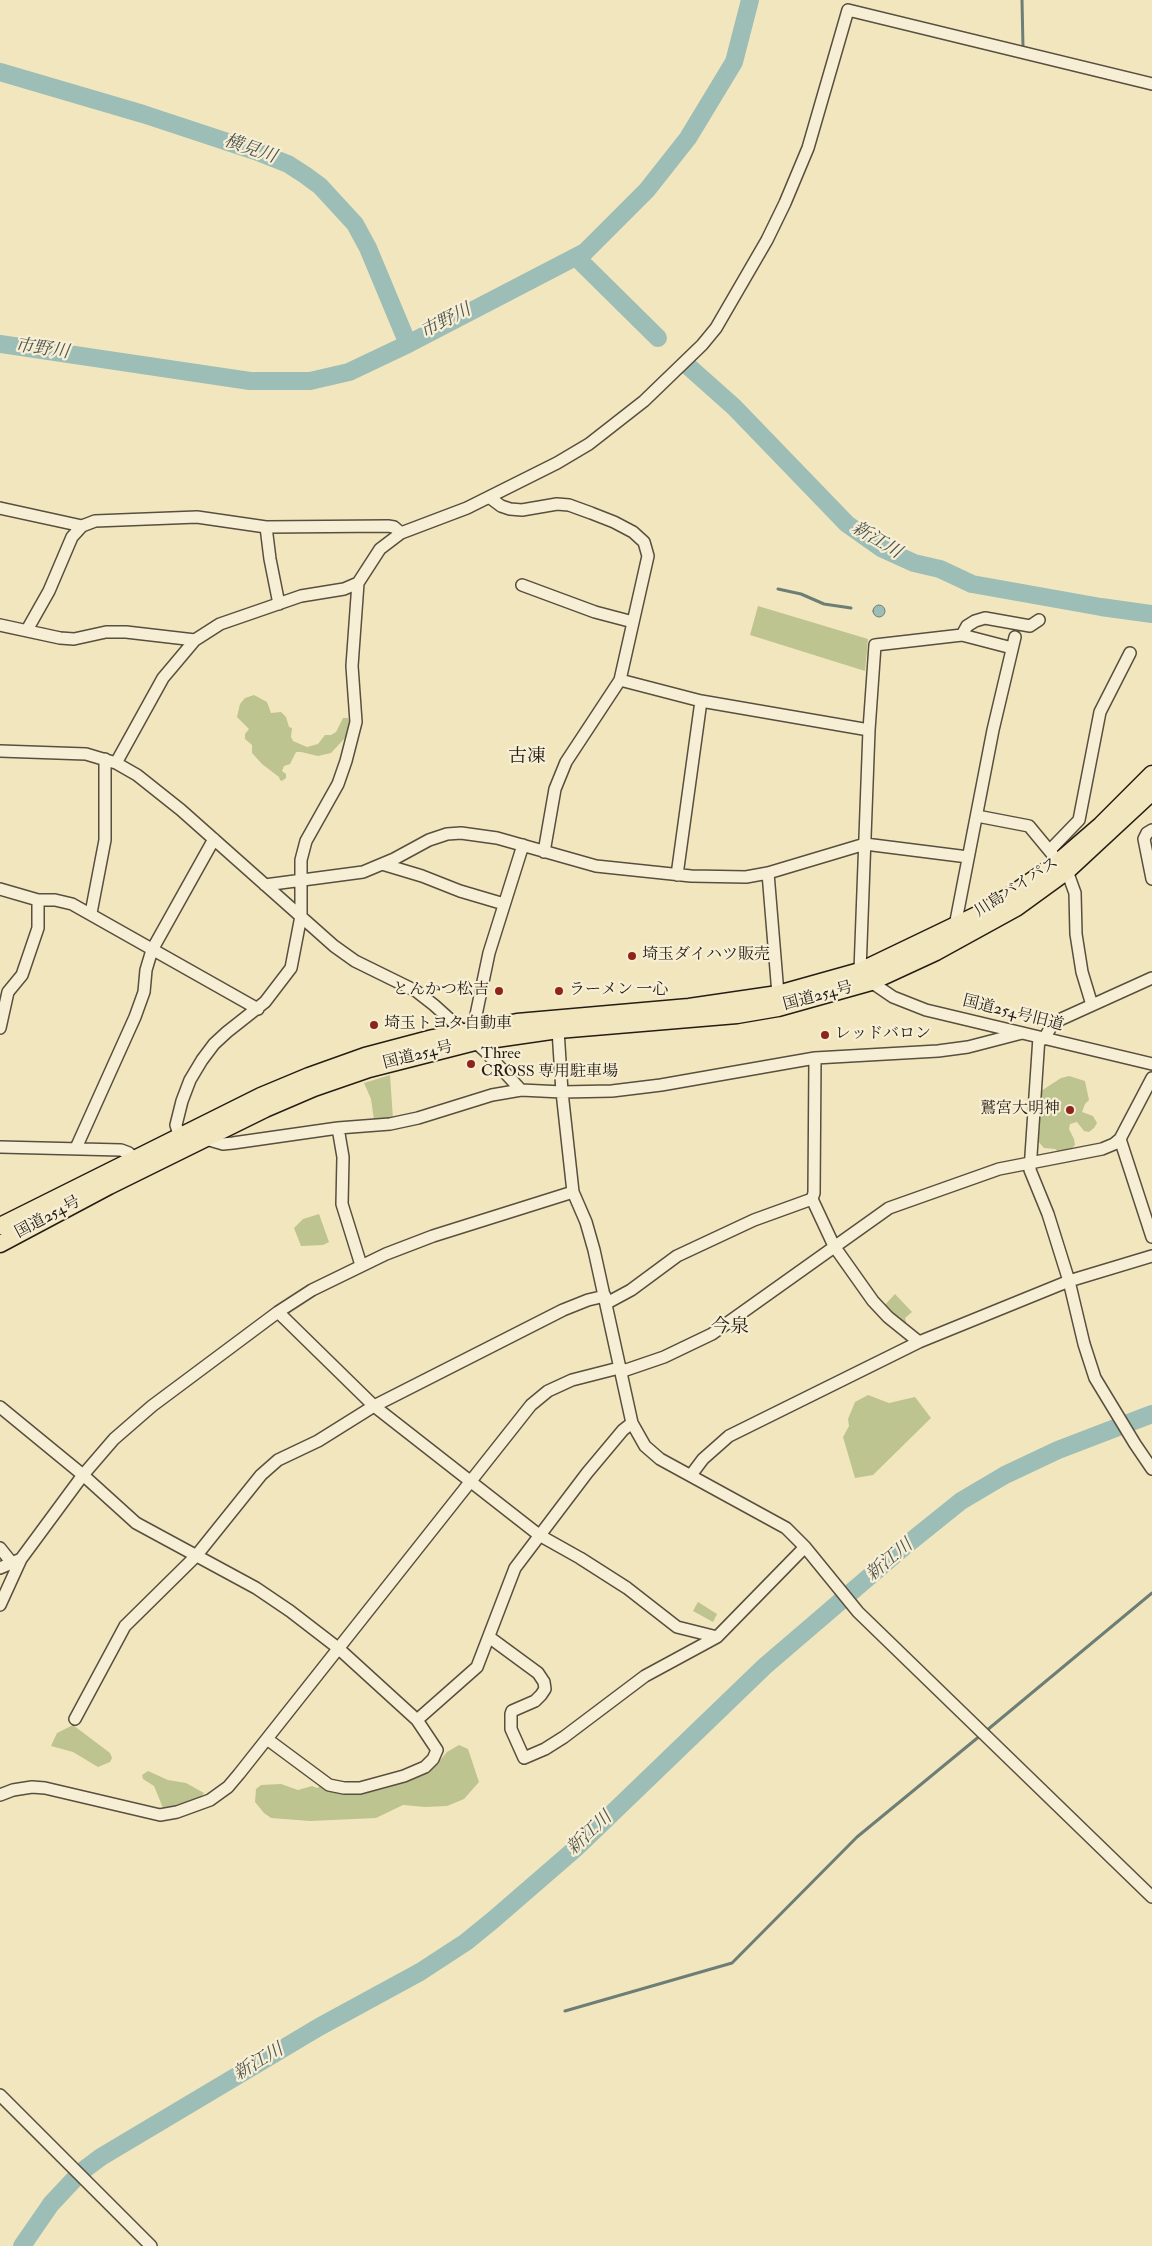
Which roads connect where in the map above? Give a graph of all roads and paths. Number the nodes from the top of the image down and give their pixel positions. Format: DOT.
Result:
graph roads {
  1 [pos="1152,84"];
  2 [pos="489,497"];
  3 [pos="0,508"];
  4 [pos="82,526"];
  5 [pos="266,527"];
  6 [pos="401,533"];
  7 [pos="358,583"];
  8 [pos="522,585"];
  9 [pos="279,604"];
  10 [pos="1039,620"];
  11 [pos="633,622"];
  12 [pos="0,625"];
  13 [pos="27,630"];
  14 [pos="962,635"];
  15 [pos="195,640"];
  16 [pos="1130,652"];
  17 [pos="620,680"];
  18 [pos="702,701"];
  19 [pos="870,730"];
  20 [pos="0,750"];
  21 [pos="111,761"];
  22 [pos="1152,774"];
  23 [pos="1151,795"];
  24 [pos="977,816"];
  25 [pos="1152,830"];
  26 [pos="214,840"];
  27 [pos="865,844"];
  28 [pos="523,845"];
  29 [pos="544,852"];
  30 [pos="968,857"];
  31 [pos="1058,861"];
  32 [pos="382,864"];
  33 [pos="768,873"];
  34 [pos="677,875"];
  35 [pos="300,879"];
  36 [pos="1152,879"];
  37 [pos="266,885"];
  38 [pos="0,889"];
  39 [pos="38,900"];
  40 [pos="504,904"];
  41 [pos="91,913"];
  42 [pos="301,916"];
  43 [pos="955,926"];
  44 [pos="152,950"];
  45 [pos="866,976"];
  46 [pos="1152,978"];
  47 [pos="778,994"];
  48 [pos="1092,1005"];
  49 [pos="258,1009"];
  50 [pos="0,1028"];
  51 [pos="558,1030"];
  52 [pos="1022,1033"];
  53 [pos="471,1034"];
  54 [pos="1041,1038"];
  55 [pos="815,1058"];
  56 [pos="1152,1064"];
  57 [pos="1152,1078"];
  58 [pos="521,1090"];
  59 [pos="562,1092"];
  60 [pos="338,1128"];
  61 [pos="180,1138"];
  62 [pos="1120,1139"];
  63 [pos="206,1140"];
  64 [pos="0,1147"];
  65 [pos="76,1148"];
  66 [pos="134,1161"];
  67 [pos="1030,1164"];
  68 [pos="573,1192"];
  69 [pos="812,1200"];
  70 [pos="0,1226"];
  71 [pos="1152,1238"];
  72 [pos="0,1244"];
  73 [pos="834,1246"];
  74 [pos="1152,1256"];
  75 [pos="361,1265"];
  76 [pos="1069,1281"];
  77 [pos="606,1299"];
  78 [pos="278,1312"];
  79 [pos="919,1342"];
  80 [pos="619,1368"];
  81 [pos="374,1406"];
  82 [pos="0,1407"];
  83 [pos="632,1423"];
  84 [pos="1152,1469"];
  85 [pos="83,1475"];
  86 [pos="691,1475"];
  87 [pos="471,1482"];
  88 [pos="539,1535"];
  89 [pos="805,1547"];
  90 [pos="0,1548"];
  91 [pos="196,1556"];
  92 [pos="16,1561"];
  93 [pos="0,1568"];
  94 [pos="0,1605"];
  95 [pos="718,1636"];
  96 [pos="489,1637"];
  97 [pos="338,1648"];
  98 [pos="76,1719"];
  99 [pos="417,1720"];
  100 [pos="267,1739"];
  101 [pos="0,1795"];
  102 [pos="1152,1897"];
  103 [pos="0,2095"];
  104 [pos="152,2246"];
  1 -- 2 [label="street"];
  2 -- 6 [label="street"];
  2 -- 11 [label="street"];
  3 -- 4 [label="street"];
  4 -- 5 [label="street"];
  4 -- 13 [label="street"];
  5 -- 6 [label="street"];
  5 -- 9 [label="street"];
  6 -- 7 [label="street"];
  7 -- 9 [label="street"];
  7 -- 35 [label="street"];
  8 -- 11 [label="street"];
  9 -- 15 [label="street"];
  10 -- 14 [label="street"];
  11 -- 17 [label="street"];
  12 -- 13 [label="street"];
  13 -- 15 [label="street"];
  14 -- 19 [label="street"];
  14 -- 24 [label="street"];
  15 -- 21 [label="street"];
  16 -- 31 [label="street"];
  17 -- 18 [label="street"];
  17 -- 29 [label="street"];
  18 -- 19 [label="street"];
  18 -- 34 [label="street"];
  19 -- 27 [label="street"];
  20 -- 21 [label="street"];
  21 -- 26 [label="street"];
  21 -- 41 [label="street"];
  22 -- 31 [label="highway, 川島バイパス"];
  23 -- 31 [label="highway, 川島バイパス"];
  24 -- 30 [label="street"];
  24 -- 31 [label="street"];
  25 -- 36 [label="street"];
  26 -- 37 [label="street"];
  26 -- 44 [label="street"];
  27 -- 30 [label="street"];
  27 -- 33 [label="street"];
  27 -- 45 [label="street"];
  28 -- 29 [label="street"];
  28 -- 32 [label="street"];
  28 -- 40 [label="street"];
  29 -- 34 [label="street"];
  30 -- 43 [label="street"];
  31 -- 43 [label="highway, 川島バイパス"];
  31 -- 45 [label="highway, 川島バイパス"];
  31 -- 48 [label="street"];
  32 -- 35 [label="street"];
  32 -- 40 [label="street"];
  33 -- 34 [label="street"];
  33 -- 47 [label="street"];
  35 -- 37 [label="street"];
  35 -- 42 [label="street"];
  37 -- 42 [label="street"];
  38 -- 39 [label="street"];
  39 -- 41 [label="street"];
  39 -- 50 [label="street"];
  40 -- 53 [label="street"];
  41 -- 44 [label="street"];
  42 -- 49 [label="street"];
  42 -- 53 [label="street"];
  43 -- 45 [label="highway, 川島バイパス"];
  44 -- 49 [label="street"];
  44 -- 65 [label="street"];
  45 -- 47 [label="highway, 国道254号"];
  45 -- 51 [label="highway, 国道254号"];
  45 -- 52 [label="street, 国道254号旧道"];
  46 -- 48 [label="street"];
  47 -- 53 [label="highway, 国道254号"];
  48 -- 54 [label="street"];
  49 -- 61 [label="street"];
  51 -- 53 [label="highway, 国道254号"];
  51 -- 59 [label="street"];
  52 -- 54 [label="street, 国道254号旧道"];
  52 -- 55 [label="street"];
  53 -- 58 [label="street"];
  53 -- 61 [label="highway, 国道254号"];
  53 -- 63 [label="highway, 国道254号"];
  54 -- 56 [label="street, 国道254号旧道"];
  54 -- 67 [label="street"];
  55 -- 59 [label="street"];
  55 -- 69 [label="street"];
  57 -- 62 [label="street"];
  58 -- 59 [label="street"];
  58 -- 60 [label="street"];
  59 -- 68 [label="street"];
  60 -- 63 [label="street"];
  60 -- 75 [label="street"];
  61 -- 66 [label="highway, 国道254号"];
  62 -- 67 [label="street"];
  62 -- 71 [label="street"];
  63 -- 72 [label="highway, 国道254号"];
  64 -- 65 [label="street"];
  65 -- 66 [label="street"];
  66 -- 70 [label="highway, 国道254号"];
  67 -- 73 [label="street"];
  67 -- 76 [label="street"];
  68 -- 75 [label="street"];
  68 -- 77 [label="street"];
  69 -- 73 [label="street"];
  69 -- 77 [label="street"];
  73 -- 79 [label="street"];
  73 -- 80 [label="street"];
  74 -- 76 [label="street"];
  75 -- 78 [label="street"];
  76 -- 79 [label="street"];
  76 -- 84 [label="street"];
  77 -- 80 [label="street"];
  77 -- 81 [label="street"];
  78 -- 81 [label="street"];
  78 -- 85 [label="street"];
  79 -- 86 [label="street"];
  80 -- 83 [label="street"];
  80 -- 87 [label="street"];
  81 -- 87 [label="street"];
  81 -- 91 [label="street"];
  82 -- 85 [label="street"];
  83 -- 86 [label="street"];
  83 -- 88 [label="street"];
  85 -- 91 [label="street"];
  85 -- 92 [label="street"];
  86 -- 89 [label="street"];
  87 -- 88 [label="street"];
  87 -- 97 [label="street"];
  88 -- 95 [label="street"];
  88 -- 96 [label="street"];
  89 -- 95 [label="street"];
  89 -- 102 [label="street"];
  90 -- 92 [label="street"];
  91 -- 97 [label="street"];
  91 -- 98 [label="street"];
  92 -- 93 [label="street"];
  92 -- 94 [label="street"];
  95 -- 96 [label="street"];
  96 -- 99 [label="street"];
  97 -- 99 [label="street"];
  97 -- 100 [label="street"];
  99 -- 100 [label="street"];
  100 -- 101 [label="street"];
  103 -- 104 [label="street"];
}
